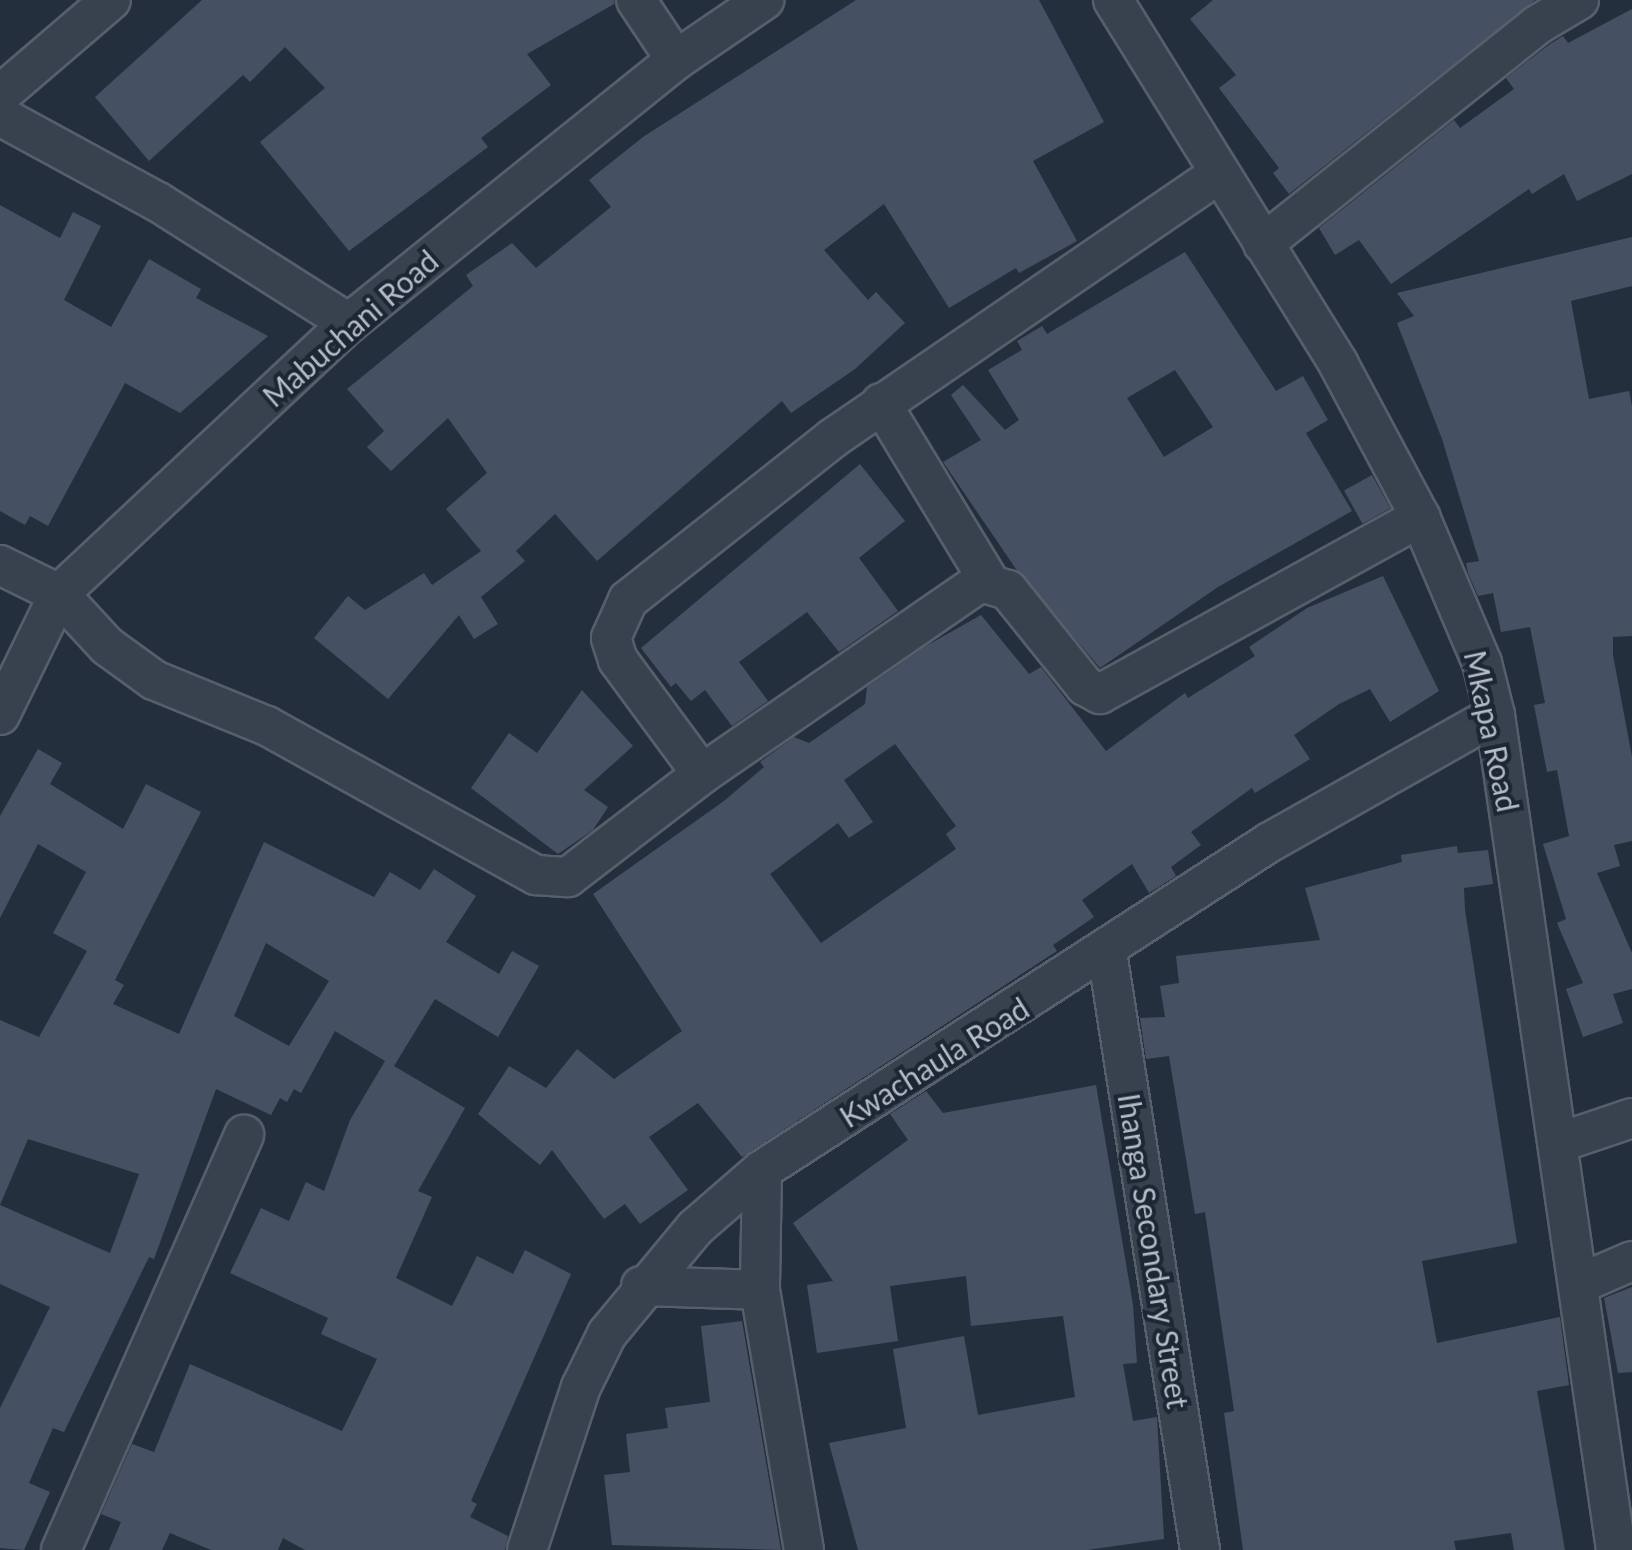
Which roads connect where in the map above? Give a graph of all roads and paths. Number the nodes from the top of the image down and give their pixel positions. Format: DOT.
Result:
graph roads {
  1 [pos="111,0"];
  2 [pos="636,0"];
  3 [pos="764,0"];
  4 [pos="1113,0"];
  5 [pos="1579,0"];
  6 [pos="676,60"];
  7 [pos="0,95"];
  8 [pos="0,116"];
  9 [pos="1218,174"];
  10 [pos="1263,244"];
  11 [pos="348,323"];
  12 [pos="881,404"];
  13 [pos="1420,518"];
  14 [pos="0,564"];
  15 [pos="988,580"];
  16 [pos="60,594"];
  17 [pos="0,715"];
  18 [pos="1496,715"];
  19 [pos="702,774"];
  20 [pos="1107,952"];
  21 [pos="1632,1118"];
  22 [pos="244,1134"];
  23 [pos="1558,1143"];
  24 [pos="762,1170"];
  25 [pos="1632,1261"];
  26 [pos="1578,1284"];
  27 [pos="641,1286"];
  28 [pos="760,1290"];
  29 [pos="61,1550"];
  30 [pos="527,1550"];
  31 [pos="804,1550"];
  32 [pos="1200,1550"];
  33 [pos="1616,1550"];
  1 -- 7 [label="street"];
  2 -- 6 [label="street"];
  3 -- 6 [label="street, Mabuchani Road"];
  4 -- 9 [label="street, Mkapa Road"];
  5 -- 10 [label="street"];
  6 -- 11 [label="street, Mabuchani Road"];
  8 -- 11 [label="street"];
  9 -- 10 [label="street, Mkapa Road"];
  9 -- 12 [label="street"];
  10 -- 13 [label="street, Mkapa Road"];
  11 -- 16 [label="street, Mabuchani Road"];
  12 -- 15 [label="street"];
  12 -- 19 [label="street"];
  13 -- 15 [label="street"];
  13 -- 18 [label="street, Mkapa Road"];
  14 -- 16 [label="street"];
  15 -- 19 [label="street"];
  16 -- 17 [label="street, Mabuchani Road"];
  16 -- 19 [label="street"];
  18 -- 20 [label="street, Kwachaula Road"];
  18 -- 23 [label="street, Mkapa Road"];
  20 -- 24 [label="street, Kwachaula Road"];
  20 -- 32 [label="street, Ihanga Secondary Street"];
  21 -- 23 [label="street"];
  22 -- 29 [label="street"];
  23 -- 26 [label="street, Mkapa Road"];
  24 -- 27 [label="street, Kwachaula Road"];
  24 -- 28 [label="street"];
  25 -- 26 [label="street"];
  26 -- 33 [label="street, Mkapa Road"];
  27 -- 28 [label="street"];
  27 -- 30 [label="street, Kwachaula Road"];
  28 -- 31 [label="street"];
}
